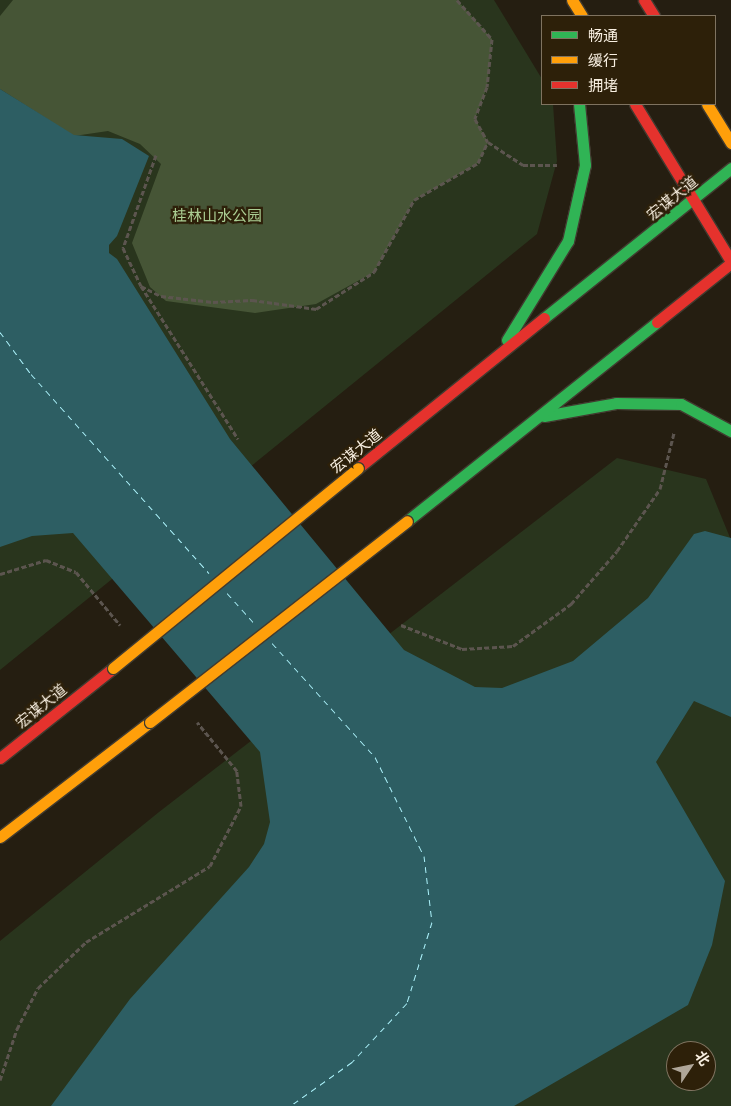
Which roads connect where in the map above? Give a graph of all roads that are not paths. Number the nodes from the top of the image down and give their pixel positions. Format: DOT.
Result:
graph roads {
  1 [pos="572,0"];
  2 [pos="644,0"];
  3 [pos="581,15"];
  4 [pos="653,15"];
  5 [pos="579,105"];
  6 [pos="636,105"];
  7 [pos="708,105"];
  8 [pos="731,144"];
  9 [pos="731,168"];
  10 [pos="694,200"];
  11 [pos="731,262"];
  12 [pos="496,356"];
  13 [pos="542,416"];
  14 [pos="731,431"];
  15 [pos="0,758"];
  16 [pos="0,838"];
  1 -- 3 [label="main road"];
  2 -- 4 [label="main road"];
  5 -- 12 [label="main road"];
  6 -- 10 [label="main road"];
  7 -- 8 [label="main road"];
  9 -- 10 [label="main road, 宏谋大道"];
  10 -- 11 [label="main road"];
  10 -- 12 [label="main road, 宏谋大道"];
  11 -- 13 [label="main road"];
  12 -- 15 [label="main road, 宏谋大道, bridge"];
  13 -- 14 [label="main road"];
  13 -- 16 [label="main road, bridge"];
}
